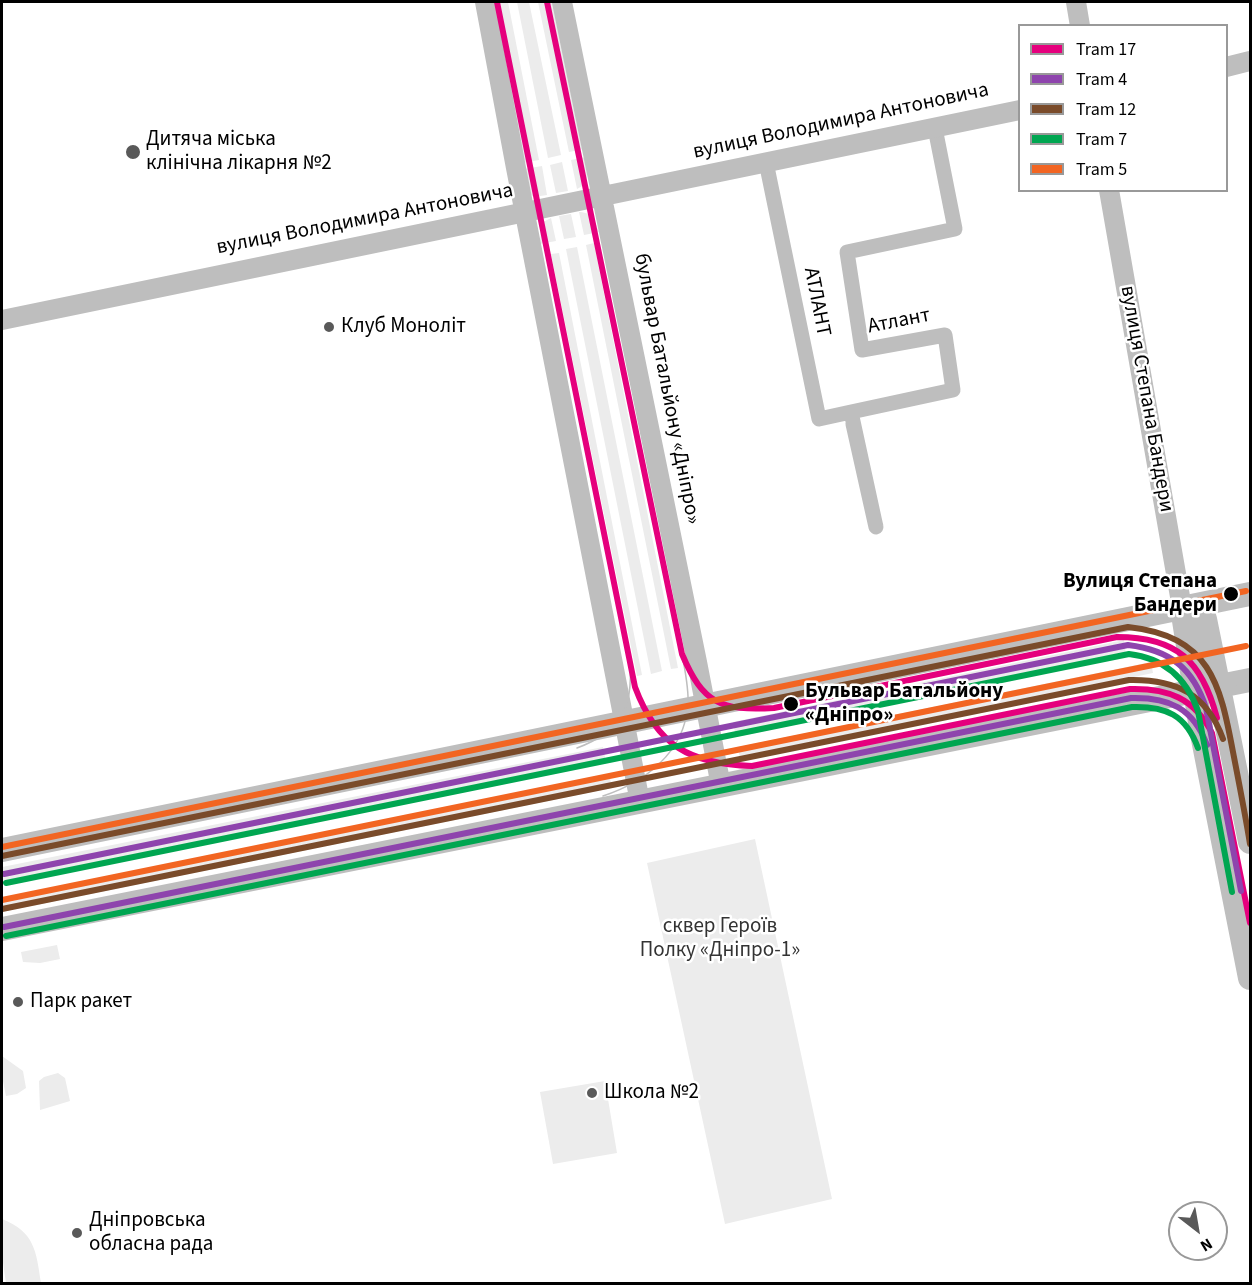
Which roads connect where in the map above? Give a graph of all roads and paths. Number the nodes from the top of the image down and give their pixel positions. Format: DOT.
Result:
graph roads {
  1 [pos="485,2"];
  2 [pos="562,2"];
  3 [pos="1076,2"];
  4 [pos="1080,24"];
  5 [pos="1251,61"];
  6 [pos="1228,66"];
  7 [pos="1018,110"];
  8 [pos="934,128"];
  9 [pos="766,162"];
  10 [pos="1109,192"];
  11 [pos="603,196"];
  12 [pos="524,212"];
  13 [pos="2,320"];
  14 [pos="852,418"];
  15 [pos="1251,594"];
  16 [pos="1182,608"];
  17 [pos="1251,681"];
  18 [pos="1219,687"];
  19 [pos="1195,692"];
  20 [pos="1140,703"];
  21 [pos="705,705"];
  22 [pos="625,722"];
  23 [pos="1227,725"];
  24 [pos="1201,729"];
  25 [pos="721,786"];
  26 [pos="640,802"];
  27 [pos="1251,842"];
  28 [pos="2,850"];
  29 [pos="2,929"];
  30 [pos="1251,978"];
  1 -- 12 [label="street"];
  2 -- 11 [label="street, бульвар Батальйону «Дніпро»"];
  3 -- 4 [label="street"];
  5 -- 6 [label="street"];
  7 -- 8 [label="street, вулиця Володимира Антоновича"];
  8 -- 9 [label="street, вулиця Володимира Антоновича"];
  8 -- 14 [label="street, Атлант"];
  9 -- 11 [label="street, вулиця Володимира Антоновича"];
  9 -- 14 [label="street, АТЛАНТ"];
  10 -- 16 [label="street, вулиця Степана Бандери"];
  11 -- 12 [label="street, вулиця Володимира Антоновича"];
  11 -- 21 [label="street, бульвар Батальйону «Дніпро»"];
  12 -- 13 [label="street, вулиця Володимира Антоновича"];
  12 -- 22 [label="street"];
  14 -- 14 [label="street"];
  15 -- 16 [label="main road"];
  16 -- 18 [label="main road"];
  16 -- 19 [label="main road, вулиця Степана Бандери"];
  16 -- 21 [label="main road"];
  17 -- 18 [label="main road"];
  17 -- 23 [label="main road"];
  18 -- 19 [label="main road"];
  18 -- 23 [label="main road"];
  19 -- 20 [label="main road"];
  19 -- 24 [label="main road, вулиця Степана Бандери"];
  20 -- 24 [label="main road"];
  20 -- 25 [label="main road"];
  21 -- 22 [label="main road"];
  21 -- 25 [label="street, бульвар Батальйону «Дніпро»"];
  22 -- 26 [label="street"];
  22 -- 28 [label="main road"];
  23 -- 27 [label="main road"];
  24 -- 30 [label="main road, вулиця Степана Бандери"];
  25 -- 26 [label="main road"];
  26 -- 29 [label="main road"];
}
